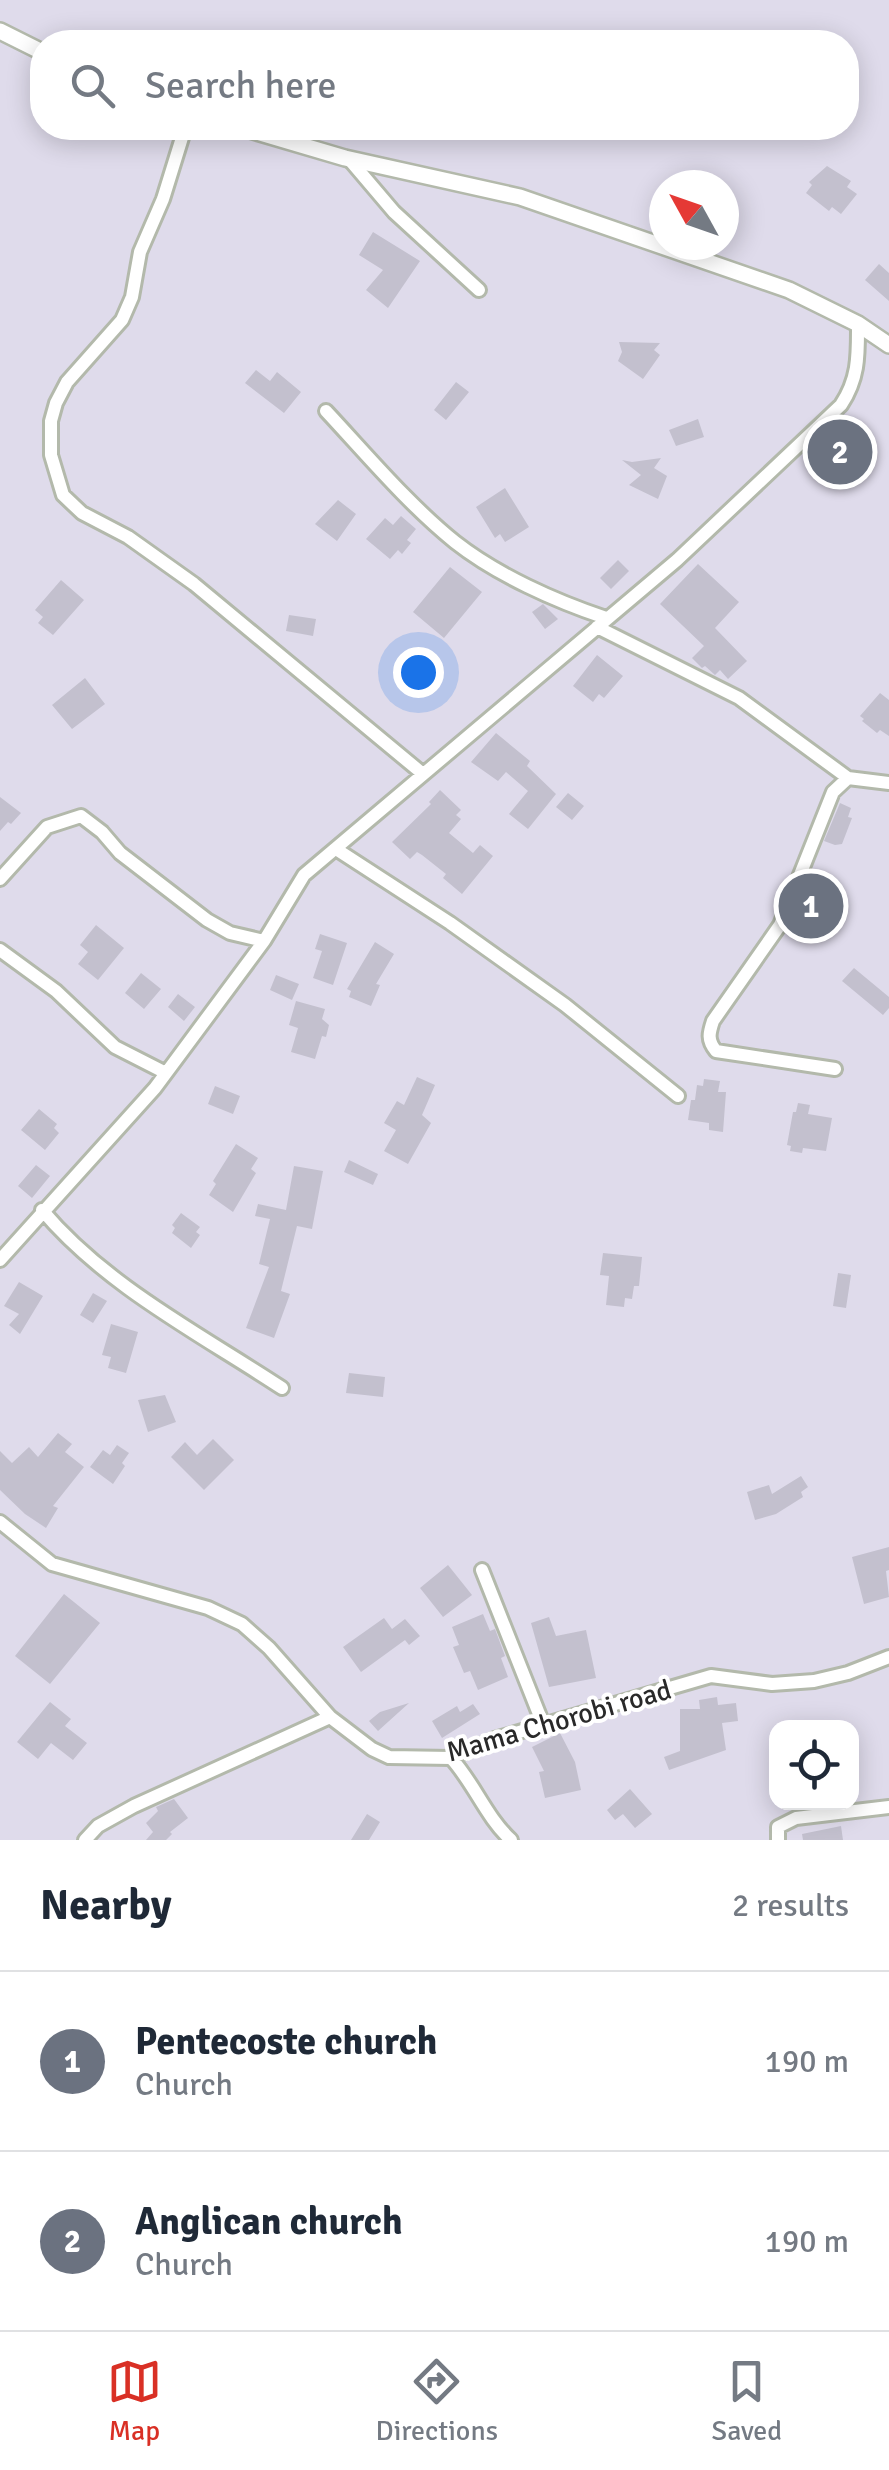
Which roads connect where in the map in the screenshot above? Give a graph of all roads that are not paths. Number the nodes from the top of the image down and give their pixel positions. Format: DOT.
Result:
graph roads {
  1 [pos="0,31"];
  2 [pos="30,46"];
  3 [pos="180,140"];
  4 [pos="284,140"];
  5 [pos="349,159"];
  6 [pos="479,290"];
  7 [pos="858,324"];
  8 [pos="889,345"];
  9 [pos="326,411"];
  10 [pos="601,623"];
  11 [pos="422,774"];
  12 [pos="848,778"];
  13 [pos="889,783"];
  14 [pos="336,849"];
  15 [pos="0,879"];
  16 [pos="264,941"];
  17 [pos="0,950"];
  18 [pos="835,1069"];
  19 [pos="166,1073"];
  20 [pos="678,1096"];
  21 [pos="42,1210"];
  22 [pos="0,1260"];
  23 [pos="282,1388"];
  24 [pos="0,1522"];
  25 [pos="482,1570"];
  26 [pos="889,1656"];
  27 [pos="330,1717"];
  28 [pos="543,1724"];
  29 [pos="451,1758"];
  30 [pos="889,1807"];
  31 [pos="85,1840"];
  32 [pos="511,1840"];
  33 [pos="778,1840"];
  1 -- 2 [label="street"];
  3 -- 11 [label="street"];
  4 -- 5 [label="street"];
  5 -- 6 [label="street"];
  5 -- 7 [label="street"];
  7 -- 8 [label="street"];
  7 -- 10 [label="street"];
  9 -- 10 [label="street"];
  10 -- 11 [label="street"];
  10 -- 12 [label="street"];
  11 -- 14 [label="street"];
  12 -- 13 [label="street"];
  12 -- 18 [label="street"];
  14 -- 16 [label="street"];
  14 -- 20 [label="street"];
  15 -- 16 [label="street"];
  16 -- 19 [label="street"];
  17 -- 19 [label="street"];
  19 -- 21 [label="street"];
  21 -- 22 [label="street"];
  21 -- 23 [label="street"];
  24 -- 27 [label="street, Mama Chorobi road"];
  25 -- 28 [label="street"];
  26 -- 28 [label="street, Mama Chorobi road"];
  27 -- 29 [label="street, Mama Chorobi road"];
  27 -- 31 [label="street"];
  28 -- 29 [label="street, Mama Chorobi road"];
  29 -- 32 [label="street"];
  30 -- 33 [label="street"];
}
